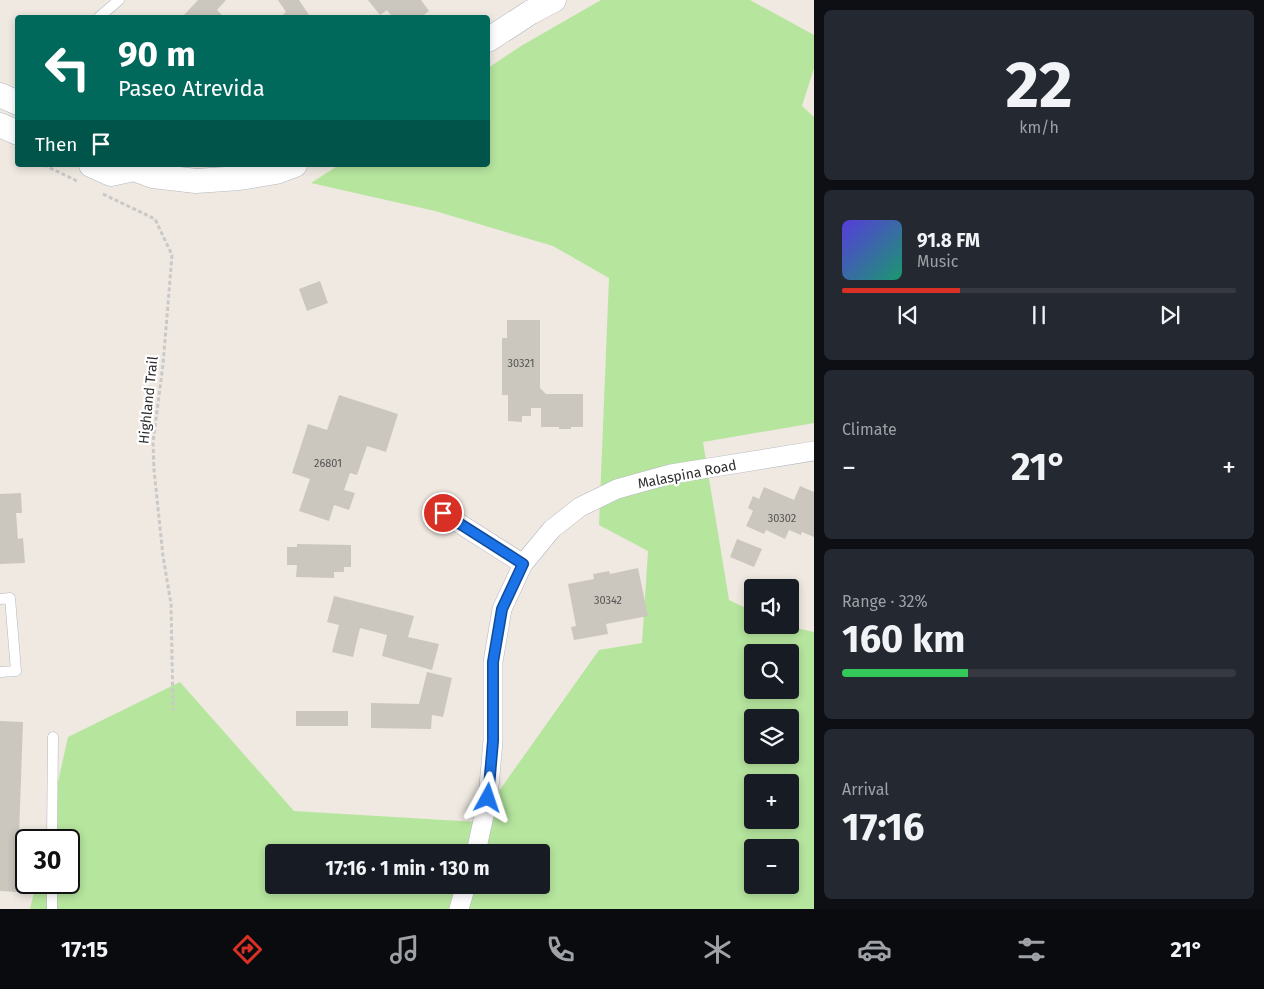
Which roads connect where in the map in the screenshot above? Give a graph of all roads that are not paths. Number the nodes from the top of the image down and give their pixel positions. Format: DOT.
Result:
graph roads {
  1 [pos="119,0"];
  2 [pos="554,0"];
  3 [pos="102,15"];
  4 [pos="490,39"];
  5 [pos="0,125"];
  6 [pos="15,132"];
  7 [pos="133,167"];
  8 [pos="290,167"];
  9 [pos="85,173"];
  10 [pos="814,451"];
  11 [pos="443,513"];
  12 [pos="523,564"];
  13 [pos="0,599"];
  14 [pos="0,672"];
  15 [pos="53,737"];
  16 [pos="52,829"];
  17 [pos="478,844"];
  18 [pos="52,894"];
  19 [pos="463,894"];
  20 [pos="52,909"];
  21 [pos="459,909"];
  1 -- 3 [label="lane"];
  2 -- 4 [label="street"];
  5 -- 6 [label="street"];
  7 -- 8 [label="street"];
  7 -- 9 [label="street"];
  10 -- 12 [label="street, Malaspina Road"];
  11 -- 12 [label="street"];
  12 -- 17 [label="street, Malaspina Road"];
  13 -- 14 [label="lane"];
  15 -- 16 [label="lane"];
  18 -- 20 [label="lane"];
  19 -- 21 [label="street"];
}
